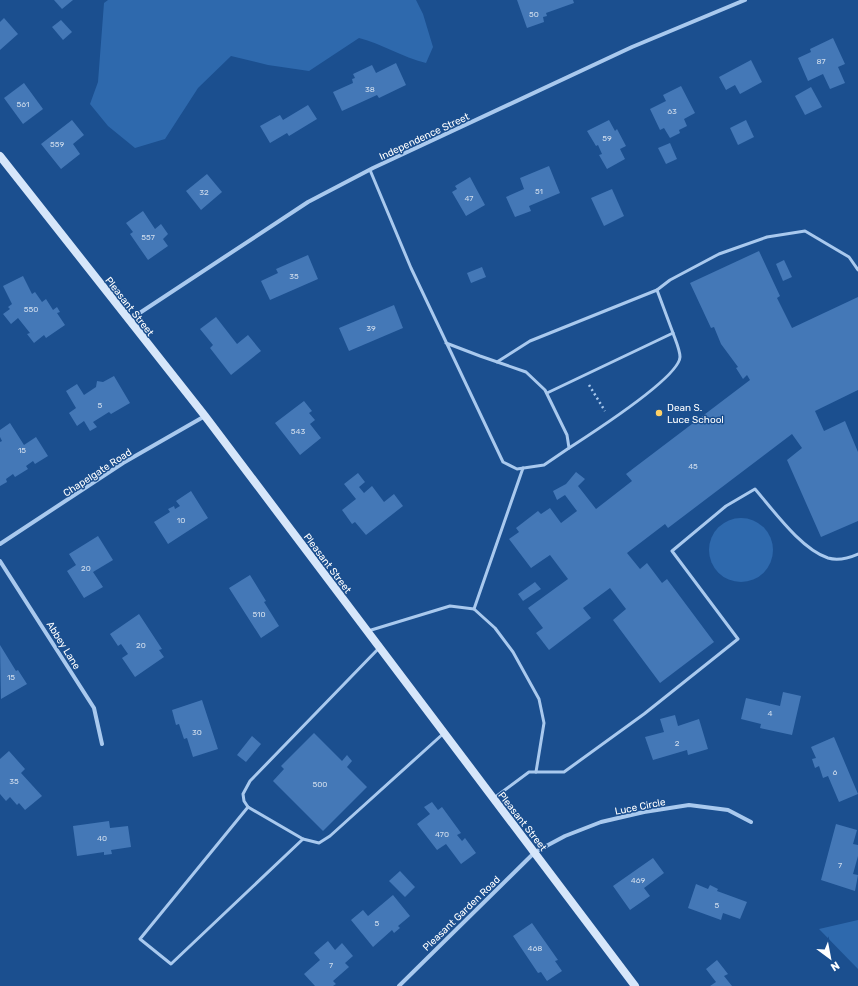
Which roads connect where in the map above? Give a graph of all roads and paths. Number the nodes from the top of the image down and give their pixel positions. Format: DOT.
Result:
graph roads {
  1 [pos="745,0"];
  2 [pos="0,156"];
  3 [pos="370,170"];
  4 [pos="858,270"];
  5 [pos="657,290"];
  6 [pos="128,320"];
  7 [pos="673,333"];
  8 [pos="446,343"];
  9 [pos="497,362"];
  10 [pos="583,375"];
  11 [pos="547,393"];
  12 [pos="205,416"];
  13 [pos="610,420"];
  14 [pos="569,448"];
  15 [pos="523,468"];
  16 [pos="0,544"];
  17 [pos="858,554"];
  18 [pos="0,561"];
  19 [pos="474,609"];
  20 [pos="368,631"];
  21 [pos="380,647"];
  22 [pos="444,734"];
  23 [pos="102,744"];
  24 [pos="536,772"];
  25 [pos="493,799"];
  26 [pos="248,806"];
  27 [pos="751,822"];
  28 [pos="303,839"];
  29 [pos="535,852"];
  30 [pos="399,986"];
  31 [pos="634,986"];
  1 -- 3 [label="street, Independence Street"];
  2 -- 6 [label="main road, Pleasant Street"];
  3 -- 6 [label="street, Independence Street"];
  3 -- 8 [label="lane"];
  4 -- 5 [label="lane"];
  5 -- 7 [label="lane"];
  5 -- 9 [label="lane"];
  6 -- 12 [label="main road, Pleasant Street"];
  7 -- 10 [label="lane"];
  7 -- 13 [label="lane"];
  8 -- 9 [label="lane"];
  8 -- 15 [label="lane"];
  9 -- 11 [label="lane"];
  10 -- 11 [label="lane"];
  10 -- 13 [label="path"];
  11 -- 14 [label="lane"];
  12 -- 16 [label="street, Chapelgate Road"];
  12 -- 20 [label="main road, Pleasant Street"];
  13 -- 14 [label="lane"];
  14 -- 15 [label="lane"];
  15 -- 19 [label="lane"];
  17 -- 24 [label="lane"];
  18 -- 23 [label="street, Abbey Lane"];
  19 -- 20 [label="lane"];
  19 -- 24 [label="lane"];
  20 -- 21 [label="main road, Pleasant Street"];
  21 -- 22 [label="main road, Pleasant Street"];
  21 -- 26 [label="lane"];
  22 -- 25 [label="main road, Pleasant Street"];
  22 -- 28 [label="lane"];
  24 -- 25 [label="lane"];
  25 -- 29 [label="main road, Pleasant Street"];
  26 -- 28 [label="lane"];
  26 -- 28 [label="lane"];
  27 -- 29 [label="street, Luce Circle"];
  29 -- 30 [label="street, Pleasant Garden Road"];
  29 -- 31 [label="main road, Pleasant Street"];
}
